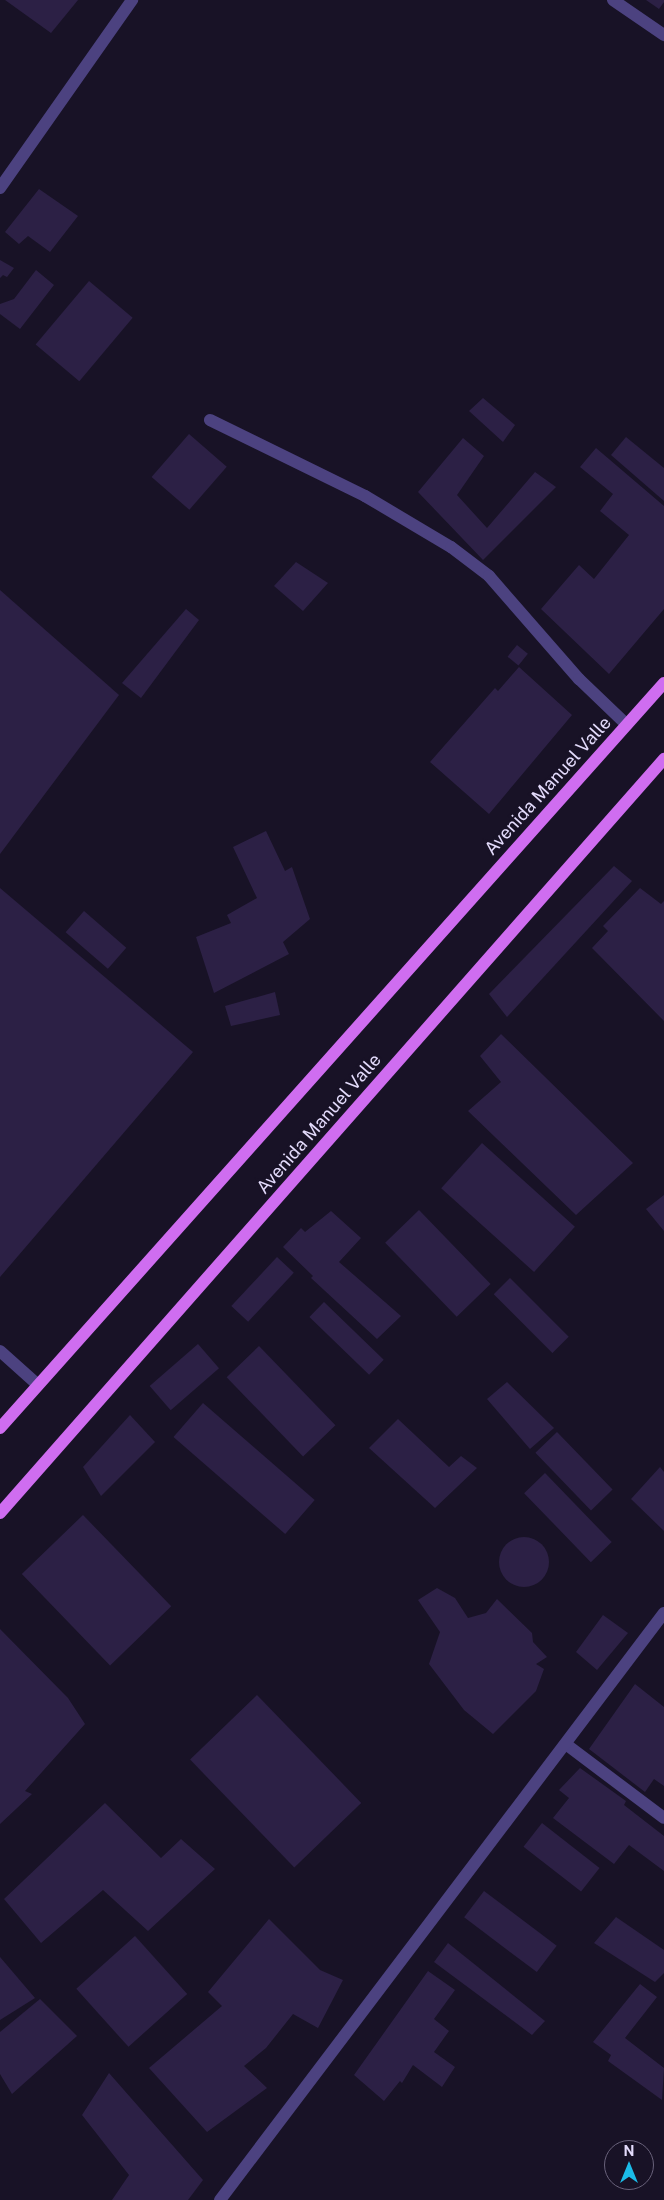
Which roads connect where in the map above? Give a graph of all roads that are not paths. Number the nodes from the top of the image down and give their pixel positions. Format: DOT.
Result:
graph roads {
  1 [pos="132,0"];
  2 [pos="613,0"];
  3 [pos="664,35"];
  4 [pos="0,188"];
  5 [pos="210,420"];
  6 [pos="664,684"];
  7 [pos="627,725"];
  8 [pos="664,759"];
  9 [pos="0,1350"];
  10 [pos="38,1385"];
  11 [pos="0,1428"];
  12 [pos="0,1512"];
  13 [pos="664,1612"];
  14 [pos="567,1745"];
  15 [pos="664,1818"];
  16 [pos="220,2200"];
  1 -- 4 [label="street"];
  2 -- 3 [label="street"];
  5 -- 7 [label="street"];
  6 -- 7 [label="main road, Avenida Manuel Valle"];
  7 -- 10 [label="main road, Avenida Manuel Valle"];
  8 -- 12 [label="main road, Avenida Manuel Valle"];
  9 -- 10 [label="street"];
  10 -- 11 [label="main road, Avenida Manuel Valle"];
  13 -- 14 [label="street"];
  14 -- 15 [label="street"];
  14 -- 16 [label="street"];
}
